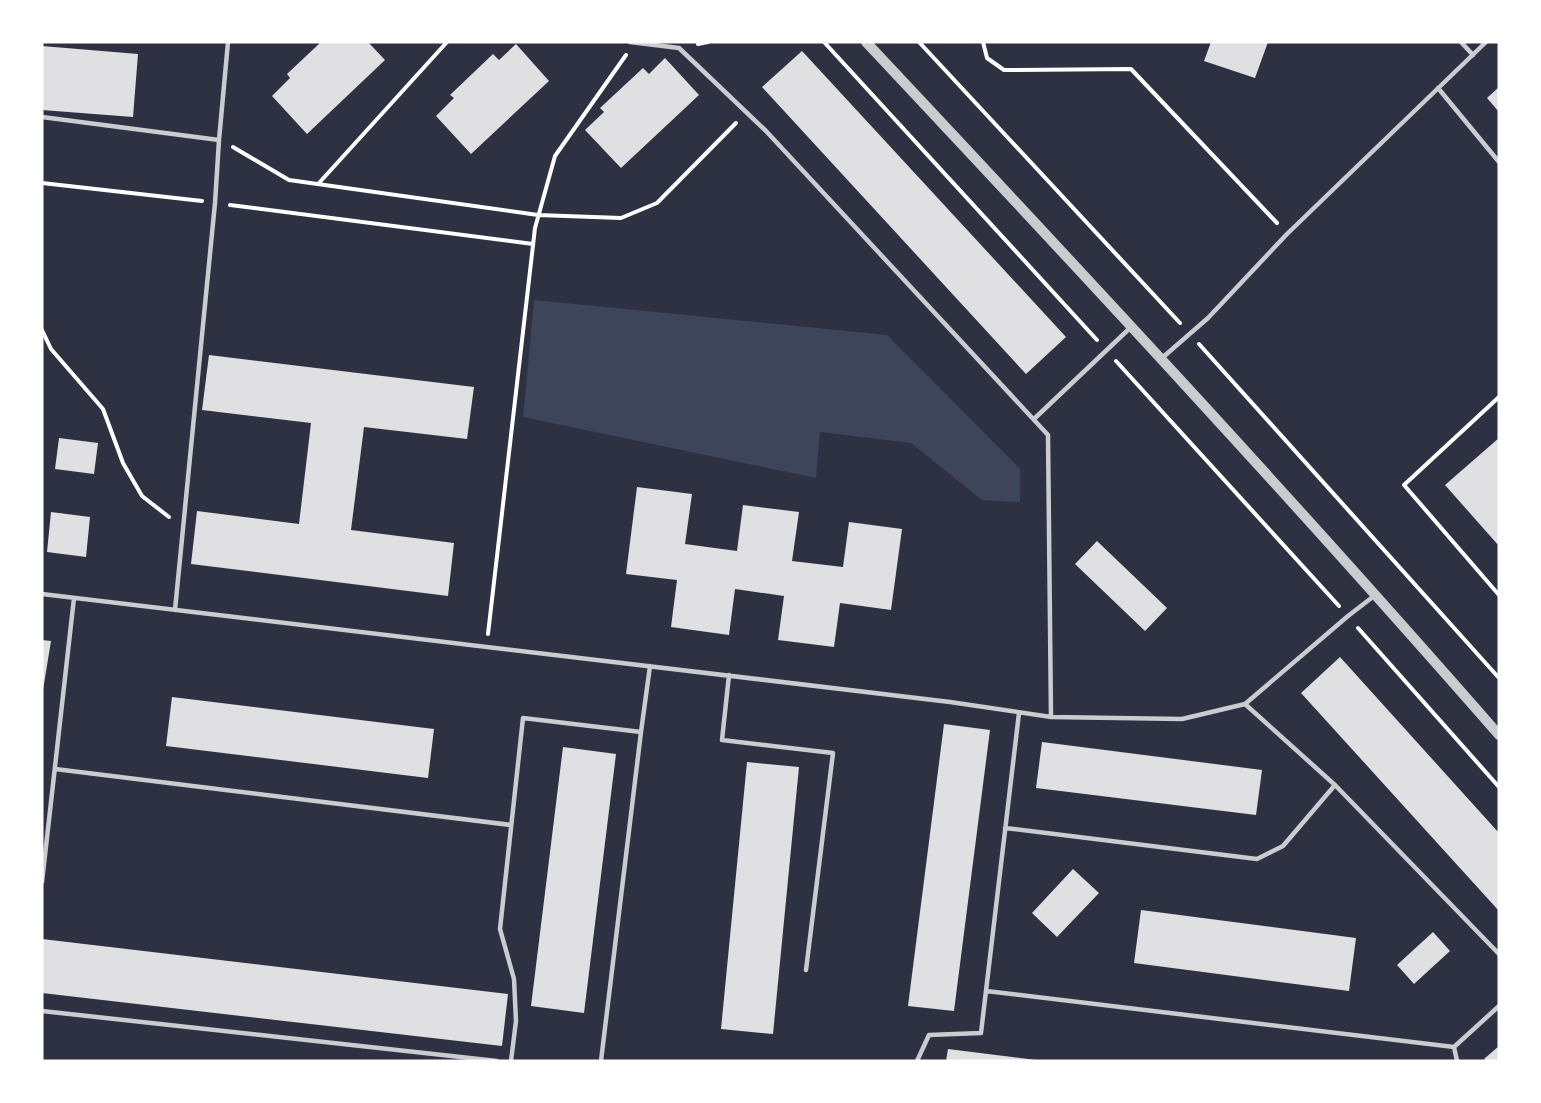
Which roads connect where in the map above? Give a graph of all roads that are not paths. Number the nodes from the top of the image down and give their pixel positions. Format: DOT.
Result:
graph roads {
  1 [pos="228,42"];
  2 [pos="630,42"];
  3 [pos="866,42"];
  4 [pos="1461,42"];
  5 [pos="1486,42"];
  6 [pos="635,43"];
  7 [pos="1473,55"];
  8 [pos="1438,88"];
  9 [pos="42,117"];
  10 [pos="219,140"];
  11 [pos="1499,162"];
  12 [pos="1132,326"];
  13 [pos="1162,358"];
  14 [pos="1034,419"];
  15 [pos="42,594"];
  16 [pos="1376,594"];
  17 [pos="74,598"];
  18 [pos="175,610"];
  19 [pos="650,666"];
  20 [pos="729,675"];
  21 [pos="1245,704"];
  22 [pos="1019,713"];
  23 [pos="1051,717"];
  24 [pos="641,732"];
  25 [pos="1499,735"];
  26 [pos="55,770"];
  27 [pos="1335,784"];
  28 [pos="511,825"];
  29 [pos="1005,828"];
  30 [pos="42,882"];
  31 [pos="1499,954"];
  32 [pos="806,970"];
  33 [pos="986,991"];
  34 [pos="1499,1006"];
  35 [pos="42,1011"];
  36 [pos="1454,1047"];
  37 [pos="497,1061"];
  38 [pos="512,1061"];
  39 [pos="601,1061"];
  40 [pos="917,1061"];
  41 [pos="1457,1061"];
  1 -- 10 [label="lane"];
  2 -- 6 [label="lane"];
  3 -- 12 [label="street"];
  4 -- 7 [label="lane"];
  5 -- 7 [label="lane"];
  6 -- 14 [label="lane"];
  7 -- 8 [label="lane"];
  8 -- 11 [label="lane"];
  8 -- 13 [label="lane"];
  9 -- 10 [label="lane"];
  10 -- 18 [label="lane"];
  12 -- 13 [label="street"];
  12 -- 14 [label="lane"];
  13 -- 16 [label="street"];
  14 -- 23 [label="lane"];
  15 -- 17 [label="lane"];
  16 -- 21 [label="lane"];
  16 -- 25 [label="street"];
  17 -- 18 [label="lane"];
  17 -- 26 [label="lane"];
  18 -- 19 [label="lane"];
  19 -- 20 [label="lane"];
  19 -- 24 [label="lane"];
  20 -- 22 [label="lane"];
  20 -- 32 [label="lane"];
  21 -- 23 [label="lane"];
  21 -- 27 [label="lane"];
  22 -- 23 [label="lane"];
  22 -- 29 [label="lane"];
  24 -- 28 [label="lane"];
  24 -- 39 [label="lane"];
  26 -- 28 [label="lane"];
  26 -- 30 [label="lane"];
  27 -- 29 [label="lane"];
  27 -- 31 [label="lane"];
  28 -- 38 [label="lane"];
  29 -- 33 [label="lane"];
  33 -- 36 [label="lane"];
  33 -- 40 [label="lane"];
  34 -- 36 [label="lane"];
  35 -- 37 [label="lane"];
  36 -- 41 [label="lane"];
}
